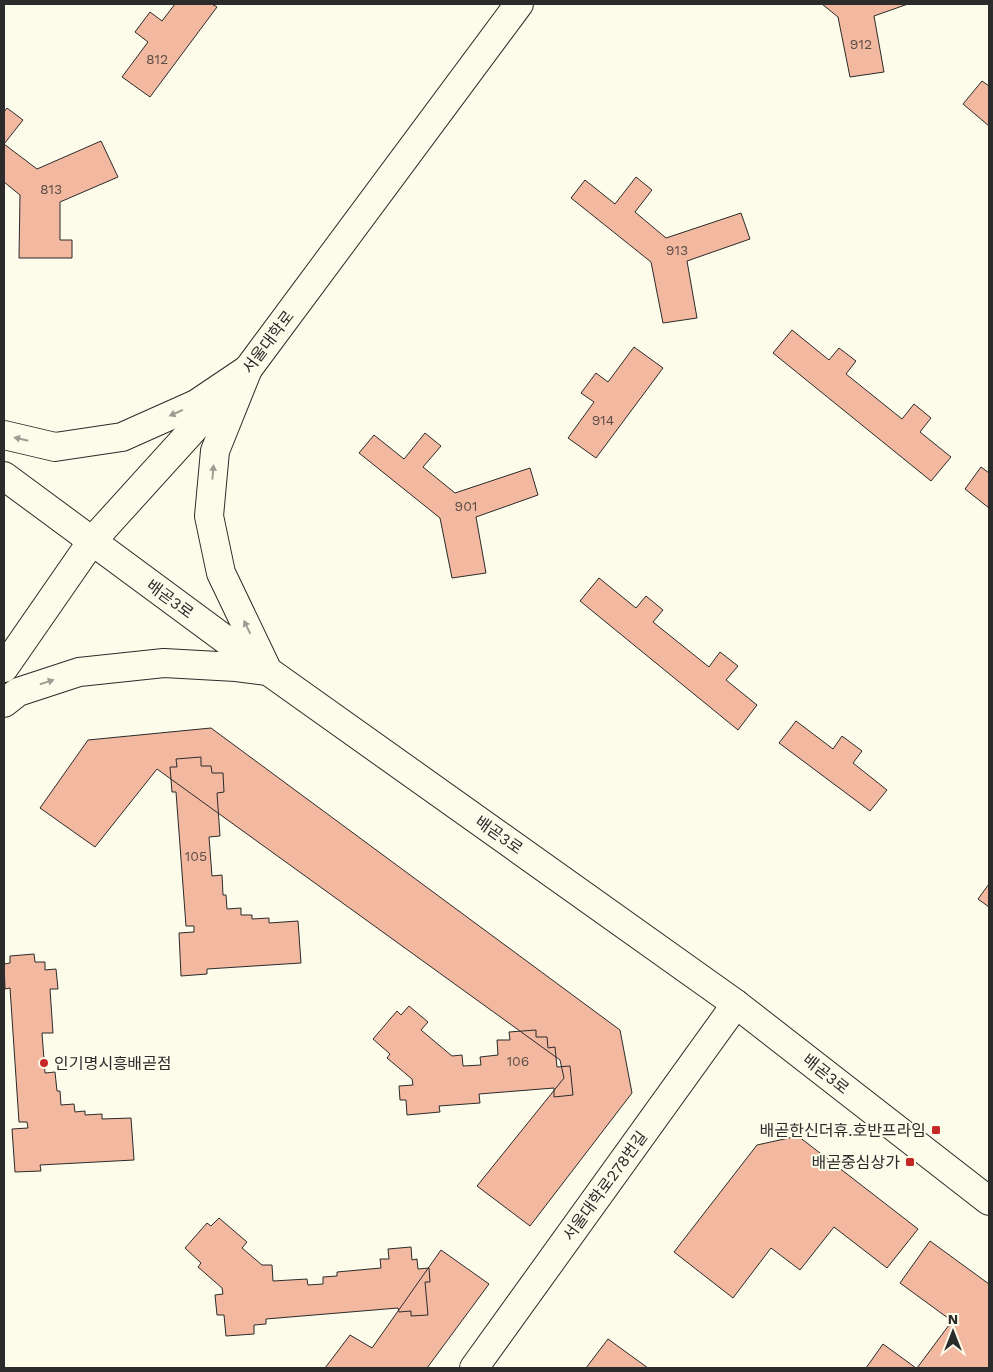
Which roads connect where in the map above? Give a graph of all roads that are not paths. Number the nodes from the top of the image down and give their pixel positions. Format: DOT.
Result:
graph roads {
  1 [pos="519,4"];
  2 [pos="248,370"];
  3 [pos="4,435"];
  4 [pos="4,476"];
  5 [pos="92,541"];
  6 [pos="4,668"];
  7 [pos="268,671"];
  8 [pos="4,703"];
  9 [pos="736,1004"];
  10 [pos="989,1201"];
  11 [pos="474,1368"];
  1 -- 2 [label="main road, 서울대학로"];
  2 -- 3 [label="main road, one-way"];
  2 -- 5 [label="main road, 서울대학로"];
  7 -- 2 [label="main road, one-way"];
  4 -- 5 [label="main road, 배곧3로"];
  5 -- 6 [label="main road, 서울대학로"];
  5 -- 7 [label="main road, 배곧3로"];
  8 -- 7 [label="main road, one-way"];
  7 -- 9 [label="main road, 배곧3로"];
  9 -- 10 [label="main road, 배곧3로"];
  9 -- 11 [label="main road, 서울대학로278번길"];
}
